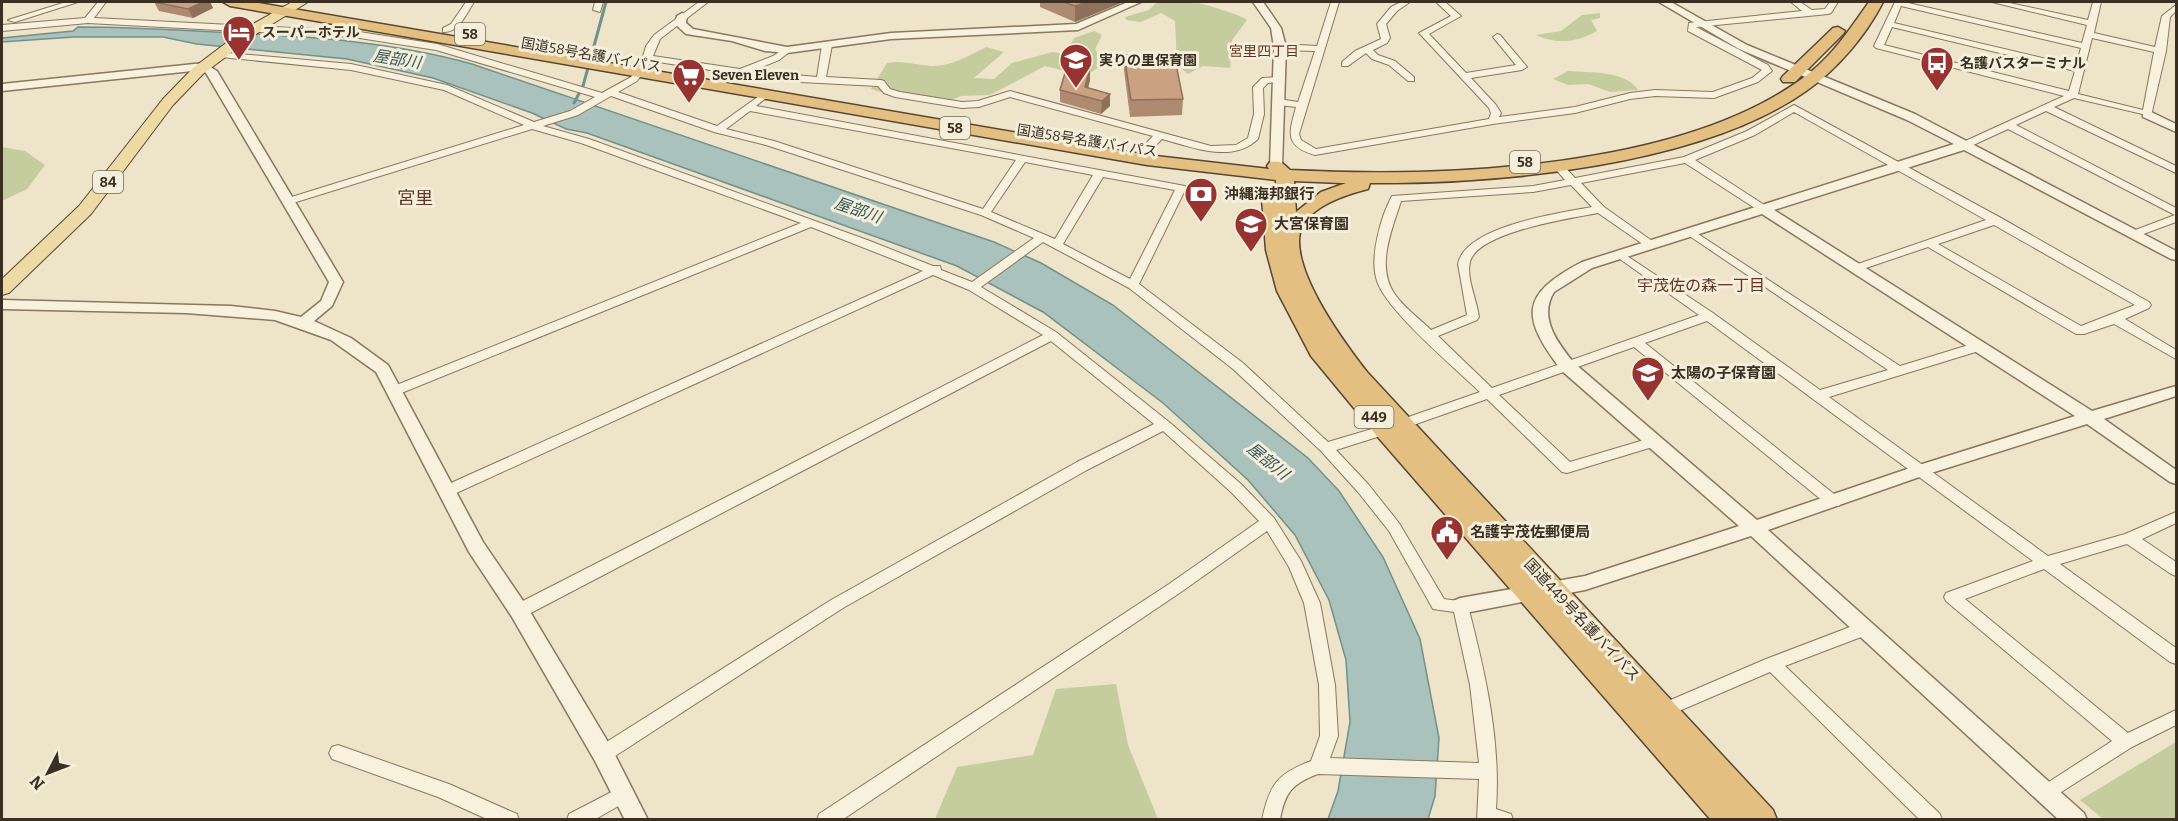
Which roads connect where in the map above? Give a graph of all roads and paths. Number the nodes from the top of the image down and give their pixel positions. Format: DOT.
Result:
graph roads {
  1 [pos="74,2"];
  2 [pos="102,2"];
  3 [pos="230,2"];
  4 [pos="470,2"];
  5 [pos="704,2"];
  6 [pos="1136,2"];
  7 [pos="1258,2"];
  8 [pos="1335,2"];
  9 [pos="1406,2"];
  10 [pos="1440,2"];
  11 [pos="1664,2"];
  12 [pos="1795,2"];
  13 [pos="1834,2"];
  14 [pos="1861,2"];
  15 [pos="1876,2"];
  16 [pos="1899,2"];
  17 [pos="1996,2"];
  18 [pos="2097,2"];
  19 [pos="288,5"];
  20 [pos="2176,6"];
  21 [pos="1810,13"];
  22 [pos="682,16"];
  23 [pos="87,21"];
  24 [pos="2,22"];
  25 [pos="2091,23"];
  26 [pos="1889,24"];
  27 [pos="1702,25"];
  28 [pos="2,28"];
  29 [pos="253,30"];
  30 [pos="2088,34"];
  31 [pos="1497,37"];
  32 [pos="444,39"];
  33 [pos="827,45"];
  34 [pos="2085,46"];
  35 [pos="1280,47"];
  36 [pos="1320,49"];
  37 [pos="787,50"];
  38 [pos="1368,50"];
  39 [pos="2161,51"];
  40 [pos="221,53"];
  41 [pos="1345,64"];
  42 [pos="645,65"];
  43 [pos="204,66"];
  44 [pos="2078,69"];
  45 [pos="741,72"];
  46 [pos="1808,73"];
  47 [pos="1465,76"];
  48 [pos="1279,79"];
  49 [pos="1411,79"];
  50 [pos="216,80"];
  51 [pos="821,81"];
  52 [pos="2,88"];
  53 [pos="180,89"];
  54 [pos="766,94"];
  55 [pos="2073,95"];
  56 [pos="604,97"];
  57 [pos="1279,102"];
  58 [pos="1302,105"];
  59 [pos="750,108"];
  60 [pos="2048,108"];
  61 [pos="2147,114"];
  62 [pos="1493,121"];
  63 [pos="2010,126"];
  64 [pos="536,127"];
  65 [pos="2176,128"];
  66 [pos="718,130"];
  67 [pos="1158,137"];
  68 [pos="1965,145"];
  69 [pos="1144,151"];
  70 [pos="1023,159"];
  71 [pos="1687,160"];
  72 [pos="1557,165"];
  73 [pos="1900,166"];
  74 [pos="2176,170"];
  75 [pos="1277,172"];
  76 [pos="1099,174"];
  77 [pos="1408,178"];
  78 [pos="1575,183"];
  79 [pos="290,201"];
  80 [pos="1600,209"];
  81 [pos="1765,210"];
  82 [pos="2176,212"];
  83 [pos="985,213"];
  84 [pos="2176,218"];
  85 [pos="1997,220"];
  86 [pos="811,223"];
  87 [pos="1692,233"];
  88 [pos="2134,234"];
  89 [pos="1042,237"];
  90 [pos="1290,239"];
  91 [pos="1930,244"];
  92 [pos="1058,245"];
  93 [pos="1651,245"];
  94 [pos="1621,255"];
  95 [pos="2176,256"];
  96 [pos="1856,268"];
  97 [pos="936,269"];
  98 [pos="976,285"];
  99 [pos="1133,285"];
  100 [pos="2,289"];
  101 [pos="2,305"];
  102 [pos="1709,316"];
  103 [pos="2115,319"];
  104 [pos="304,322"];
  105 [pos="1052,335"];
  106 [pos="1430,335"];
  107 [pos="1636,342"];
  108 [pos="1977,347"];
  109 [pos="2176,355"];
  110 [pos="1568,366"];
  111 [pos="1897,370"];
  112 [pos="394,391"];
  113 [pos="2176,391"];
  114 [pos="1490,394"];
  115 [pos="1817,396"];
  116 [pos="2090,418"];
  117 [pos="1164,425"];
  118 [pos="1394,427"];
  119 [pos="1654,442"];
  120 [pos="1326,448"];
  121 [pos="1922,470"];
  122 [pos="2176,478"];
  123 [pos="447,490"];
  124 [pos="1834,502"];
  125 [pos="2176,517"];
  126 [pos="1269,522"];
  127 [pos="1754,528"];
  128 [pos="2129,538"];
  129 [pos="2048,562"];
  130 [pos="2176,570"];
  131 [pos="1540,590"];
  132 [pos="1460,606"];
  133 [pos="519,610"];
  134 [pos="1863,629"];
  135 [pos="2176,657"];
  136 [pos="1772,664"];
  137 [pos="1665,710"];
  138 [pos="2176,717"];
  139 [pos="2126,742"];
  140 [pos="339,753"];
  141 [pos="603,754"];
  142 [pos="1323,766"];
  143 [pos="1488,771"];
  144 [pos="2047,793"];
  145 [pos="622,794"];
  146 [pos="1492,818"];
  147 [pos="510,819"];
  148 [pos="576,819"];
  149 [pos="637,819"];
  150 [pos="826,819"];
  151 [pos="1271,819"];
  152 [pos="1731,819"];
  153 [pos="1762,819"];
  154 [pos="1934,819"];
  155 [pos="2076,819"];
  1 -- 24 [label="street"];
  2 -- 23 [label="street"];
  3 -- 19 [label="highway, 国道58号名護バイパス / 58"];
  4 -- 32 [label="street"];
  5 -- 22 [label="street"];
  6 -- 33 [label="street"];
  7 -- 35 [label="street"];
  8 -- 36 [label="street"];
  9 -- 38 [label="street"];
  10 -- 47 [label="street"];
  11 -- 27 [label="street"];
  12 -- 21 [label="street"];
  13 -- 21 [label="street"];
  14 -- 46 [label="highway, 国道58号名護バイパス / 58"];
  15 -- 46 [label="highway, 国道58号名護バイパス / 58"];
  16 -- 26 [label="street"];
  16 -- 34 [label="street"];
  17 -- 25 [label="street"];
  18 -- 25 [label="street"];
  19 -- 29 [label="main road, 84"];
  19 -- 32 [label="highway, 国道58号名護バイパス / 58"];
  20 -- 39 [label="street"];
  21 -- 27 [label="street"];
  22 -- 37 [label="street"];
  22 -- 42 [label="street"];
  23 -- 28 [label="street"];
  23 -- 29 [label="street"];
  25 -- 30 [label="street"];
  26 -- 44 [label="street"];
  26 -- 55 [label="street"];
  27 -- 46 [label="street"];
  27 -- 62 [label="street"];
  29 -- 32 [label="street"];
  29 -- 40 [label="main road, 84"];
  30 -- 34 [label="street"];
  30 -- 39 [label="street"];
  31 -- 47 [label="street"];
  32 -- 42 [label="highway, 国道58号名護バイパス / 58"];
  32 -- 56 [label="street"];
  33 -- 37 [label="street"];
  33 -- 51 [label="street"];
  34 -- 44 [label="street"];
  35 -- 36 [label="street"];
  35 -- 48 [label="street"];
  36 -- 58 [label="street"];
  37 -- 45 [label="street"];
  38 -- 41 [label="street"];
  38 -- 49 [label="street"];
  39 -- 61 [label="street"];
  40 -- 43 [label="main road, 84"];
  40 -- 64 [label="street"];
  42 -- 45 [label="street"];
  42 -- 54 [label="highway, 国道58号名護バイパス / 58"];
  42 -- 56 [label="street"];
  42 -- 69 [label="highway, 国道58号名護バイパス / 58"];
  43 -- 50 [label="street"];
  43 -- 52 [label="street"];
  43 -- 53 [label="main road, 84"];
  44 -- 55 [label="street"];
  45 -- 51 [label="street"];
  46 -- 68 [label="street"];
  46 -- 72 [label="highway, 国道58号名護バイパス / 58"];
  46 -- 75 [label="highway, 国道58号名護バイパス / 58"];
  47 -- 62 [label="street"];
  48 -- 57 [label="street"];
  48 -- 67 [label="street"];
  50 -- 53 [label="main road"];
  50 -- 79 [label="street"];
  51 -- 67 [label="street"];
  53 -- 100 [label="main road, 84"];
  54 -- 59 [label="street"];
  54 -- 75 [label="highway, 国道58号名護バイパス / 58"];
  55 -- 60 [label="street"];
  55 -- 61 [label="street"];
  56 -- 64 [label="street"];
  56 -- 66 [label="street"];
  57 -- 58 [label="street"];
  57 -- 75 [label="street"];
  58 -- 62 [label="street"];
  59 -- 66 [label="street"];
  59 -- 70 [label="street"];
  60 -- 63 [label="street"];
  60 -- 74 [label="street"];
  61 -- 65 [label="street"];
  63 -- 68 [label="street"];
  63 -- 82 [label="street"];
  64 -- 79 [label="street"];
  64 -- 86 [label="street"];
  66 -- 83 [label="street"];
  67 -- 69 [label="street"];
  68 -- 73 [label="street"];
  68 -- 88 [label="street"];
  69 -- 75 [label="highway, 国道58号名護バイパス / 58"];
  70 -- 76 [label="street"];
  70 -- 83 [label="street"];
  71 -- 73 [label="street"];
  71 -- 78 [label="street"];
  71 -- 81 [label="street"];
  72 -- 77 [label="highway, 国道58号名護バイパス / 58"];
  72 -- 78 [label="street"];
  73 -- 81 [label="street"];
  73 -- 85 [label="street"];
  75 -- 77 [label="highway, 国道58号名護バイパス / 58"];
  75 -- 90 [label="highway, 国道449号名護バイパス / 449"];
  75 -- 118 [label="highway, 国道449号名護バイパス / 449"];
  76 -- 92 [label="street"];
  76 -- 99 [label="street"];
  77 -- 90 [label="highway"];
  78 -- 80 [label="street"];
  78 -- 106 [label="street"];
  79 -- 104 [label="street"];
  80 -- 93 [label="street"];
  80 -- 106 [label="street"];
  81 -- 87 [label="street"];
  81 -- 96 [label="street"];
  83 -- 89 [label="street"];
  84 -- 88 [label="street"];
  85 -- 91 [label="street"];
  85 -- 103 [label="street"];
  86 -- 97 [label="street"];
  86 -- 112 [label="street"];
  87 -- 93 [label="street"];
  87 -- 111 [label="street"];
  88 -- 95 [label="street"];
  89 -- 92 [label="street"];
  89 -- 98 [label="street"];
  90 -- 118 [label="highway, 国道449号名護バイパス / 449"];
  91 -- 96 [label="street"];
  91 -- 103 [label="street"];
  92 -- 99 [label="street"];
  93 -- 94 [label="street"];
  94 -- 102 [label="street"];
  94 -- 110 [label="street"];
  96 -- 108 [label="street"];
  97 -- 98 [label="street"];
  97 -- 123 [label="street"];
  98 -- 105 [label="street"];
  99 -- 120 [label="street"];
  101 -- 104 [label="street"];
  102 -- 107 [label="street"];
  102 -- 115 [label="street"];
  103 -- 109 [label="street"];
  104 -- 112 [label="street"];
  105 -- 117 [label="street"];
  105 -- 133 [label="street"];
  106 -- 114 [label="street"];
  107 -- 110 [label="street"];
  107 -- 124 [label="street"];
  108 -- 111 [label="street"];
  108 -- 116 [label="street"];
  110 -- 114 [label="street"];
  110 -- 119 [label="street"];
  111 -- 115 [label="street"];
  112 -- 123 [label="street"];
  113 -- 116 [label="street"];
  114 -- 118 [label="street"];
  114 -- 119 [label="street"];
  115 -- 121 [label="street"];
  116 -- 121 [label="street"];
  116 -- 122 [label="street"];
  117 -- 126 [label="street"];
  117 -- 141 [label="street"];
  118 -- 120 [label="street"];
  118 -- 131 [label="highway, 国道449号名護バイパス / 449"];
  119 -- 127 [label="street"];
  120 -- 132 [label="street"];
  121 -- 124 [label="street"];
  121 -- 129 [label="street"];
  123 -- 133 [label="street"];
  124 -- 127 [label="street"];
  125 -- 128 [label="street"];
  126 -- 142 [label="street"];
  126 -- 150 [label="street"];
  127 -- 131 [label="street"];
  127 -- 134 [label="street"];
  128 -- 129 [label="street"];
  128 -- 130 [label="street"];
  129 -- 135 [label="street"];
  129 -- 139 [label="street"];
  131 -- 132 [label="street"];
  131 -- 137 [label="highway, 国道449号名護バイパス / 449"];
  131 -- 152 [label="highway, 国道449号名護バイパス / 449"];
  132 -- 143 [label="street"];
  133 -- 141 [label="street"];
  134 -- 136 [label="street"];
  134 -- 144 [label="street"];
  136 -- 137 [label="street"];
  136 -- 154 [label="street"];
  137 -- 153 [label="highway, 国道449号名護バイパス / 449"];
  138 -- 139 [label="street"];
  139 -- 144 [label="street"];
  140 -- 147 [label="street"];
  141 -- 145 [label="street"];
  142 -- 143 [label="street"];
  142 -- 151 [label="street"];
  143 -- 146 [label="street"];
  144 -- 155 [label="street"];
  145 -- 148 [label="street"];
  145 -- 149 [label="street"];
}
